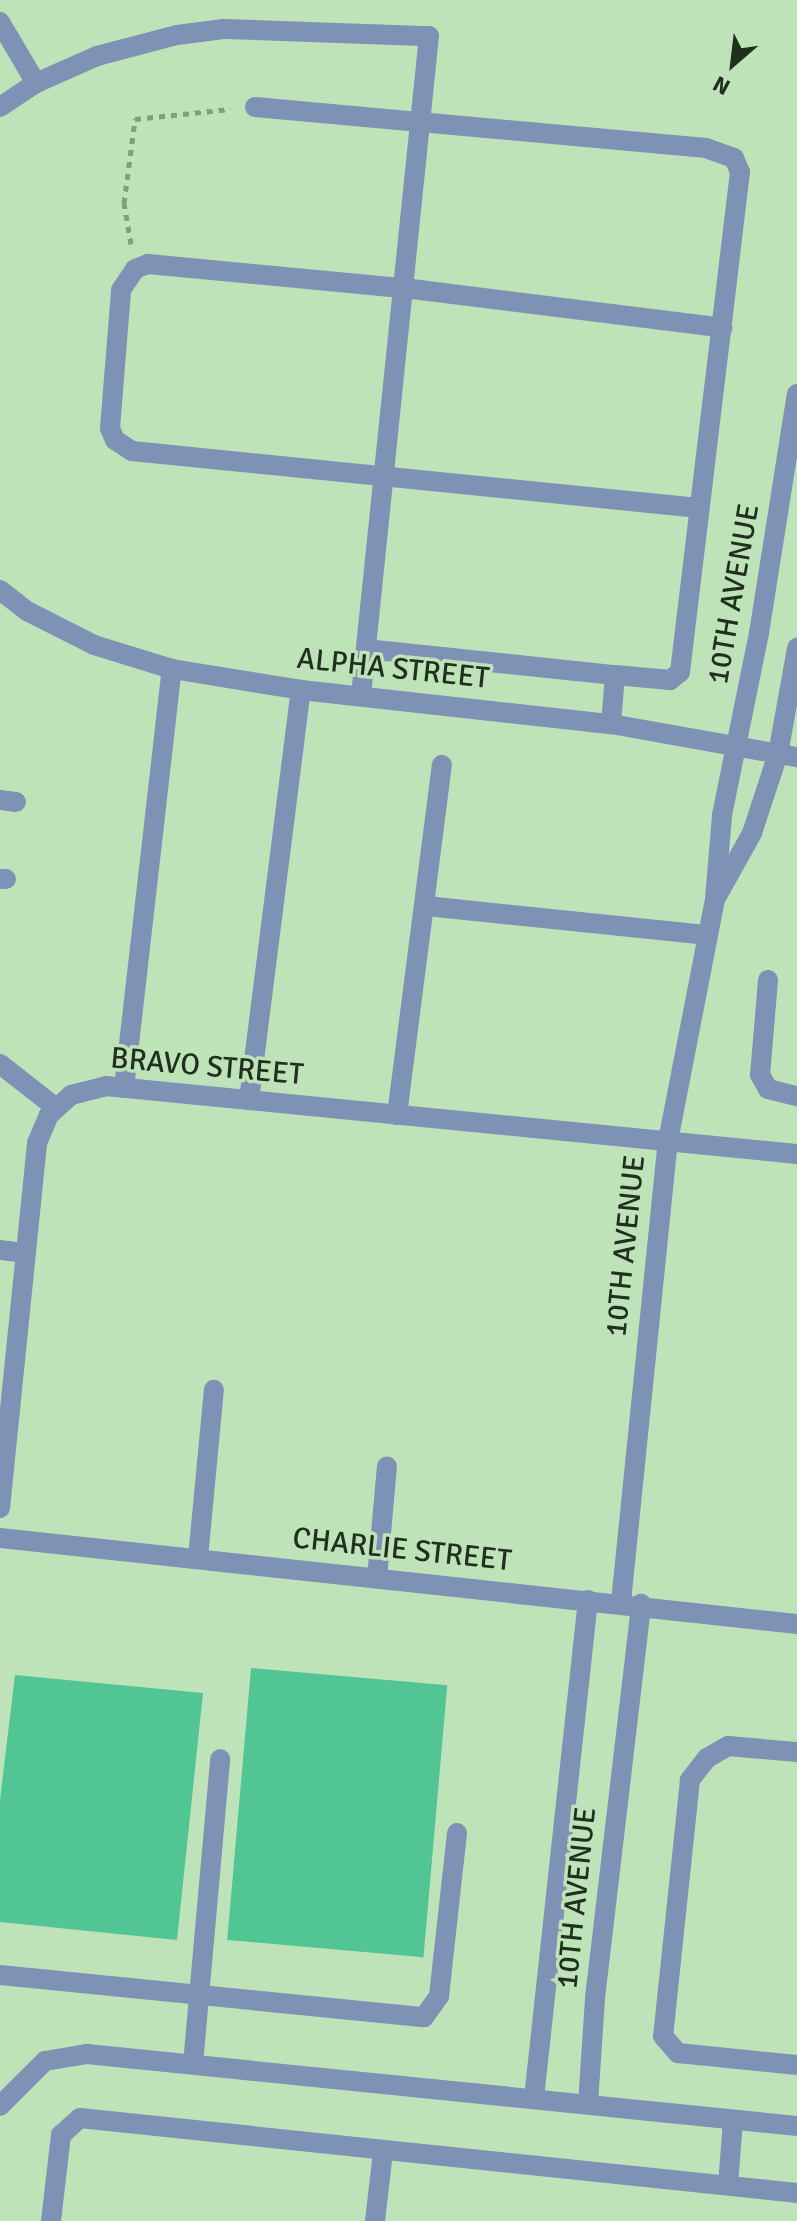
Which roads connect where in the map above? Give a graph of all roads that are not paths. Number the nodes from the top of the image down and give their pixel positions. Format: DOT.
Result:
graph roads {
  1 [pos="0,22"];
  2 [pos="36,83"];
  3 [pos="0,107"];
  4 [pos="255,107"];
  5 [pos="421,121"];
  6 [pos="404,288"];
  7 [pos="723,328"];
  8 [pos="797,394"];
  9 [pos="384,476"];
  10 [pos="699,508"];
  11 [pos="0,590"];
  12 [pos="797,648"];
  13 [pos="366,649"];
  14 [pos="172,669"];
  15 [pos="615,675"];
  16 [pos="301,690"];
  17 [pos="361,695"];
  18 [pos="611,724"];
  19 [pos="735,745"];
  20 [pos="787,755"];
  21 [pos="442,765"];
  22 [pos="715,899"];
  23 [pos="426,906"];
  24 [pos="706,935"];
  25 [pos="768,980"];
  26 [pos="0,1064"];
  27 [pos="124,1088"];
  28 [pos="797,1096"];
  29 [pos="249,1100"];
  30 [pos="55,1107"];
  31 [pos="397,1115"];
  32 [pos="668,1141"];
  33 [pos="797,1154"];
  34 [pos="0,1250"];
  35 [pos="26,1253"];
  36 [pos="214,1390"];
  37 [pos="4,1436"];
  38 [pos="387,1466"];
  39 [pos="0,1508"];
  40 [pos="0,1538"];
  41 [pos="198,1558"];
  42 [pos="377,1578"];
  43 [pos="588,1600"];
  44 [pos="631,1603"];
  45 [pos="797,1624"];
  46 [pos="797,1752"];
  47 [pos="220,1759"];
  48 [pos="457,1833"];
  49 [pos="0,1975"];
  50 [pos="196,1997"];
  51 [pos="193,2064"];
  52 [pos="797,2065"];
  53 [pos="534,2098"];
  54 [pos="588,2104"];
  55 [pos="0,2106"];
  56 [pos="733,2120"];
  57 [pos="797,2126"];
  58 [pos="383,2152"];
  59 [pos="728,2185"];
  60 [pos="797,2193"];
  61 [pos="51,2221"];
  62 [pos="375,2221"];
  1 -- 2 [label="lane"];
  2 -- 3 [label="lane"];
  2 -- 5 [label="lane"];
  4 -- 5 [label="lane"];
  5 -- 6 [label="lane"];
  5 -- 7 [label="lane"];
  6 -- 7 [label="lane"];
  6 -- 9 [label="lane"];
  6 -- 9 [label="lane"];
  7 -- 10 [label="lane"];
  8 -- 19 [label="lane, 10TH AVENUE"];
  9 -- 10 [label="lane"];
  9 -- 13 [label="lane"];
  10 -- 15 [label="lane"];
  11 -- 14 [label="lane, ALPHA STREET"];
  12 -- 20 [label="lane, 10TH AVENUE"];
  13 -- 15 [label="lane"];
  13 -- 17 [label="lane"];
  14 -- 16 [label="lane, ALPHA STREET"];
  14 -- 27 [label="lane"];
  15 -- 18 [label="lane"];
  16 -- 17 [label="lane, ALPHA STREET"];
  16 -- 29 [label="lane"];
  17 -- 18 [label="lane, ALPHA STREET"];
  18 -- 19 [label="lane, ALPHA STREET"];
  19 -- 20 [label="lane, ALPHA STREET"];
  19 -- 22 [label="lane, 10TH AVENUE"];
  20 -- 22 [label="lane, 10TH AVENUE"];
  21 -- 23 [label="lane"];
  22 -- 24 [label="lane, 10TH AVENUE"];
  23 -- 24 [label="lane"];
  23 -- 31 [label="lane"];
  24 -- 32 [label="lane, 10TH AVENUE"];
  25 -- 28 [label="lane"];
  26 -- 30 [label="lane"];
  27 -- 29 [label="lane, BRAVO STREET"];
  27 -- 30 [label="lane, BRAVO STREET"];
  29 -- 31 [label="lane, BRAVO STREET"];
  30 -- 35 [label="lane"];
  31 -- 32 [label="lane, BRAVO STREET"];
  32 -- 33 [label="lane, BRAVO STREET"];
  32 -- 44 [label="lane, 10TH AVENUE"];
  34 -- 35 [label="lane"];
  35 -- 37 [label="lane"];
  36 -- 41 [label="lane"];
  37 -- 39 [label="lane"];
  38 -- 42 [label="lane"];
  40 -- 41 [label="lane, CHARLIE STREET"];
  41 -- 42 [label="lane, CHARLIE STREET"];
  42 -- 43 [label="lane, CHARLIE STREET"];
  43 -- 44 [label="lane, CHARLIE STREET"];
  43 -- 53 [label="lane, 10TH AVENUE"];
  44 -- 45 [label="lane, CHARLIE STREET"];
  44 -- 54 [label="lane, 10TH AVENUE"];
  46 -- 52 [label="lane"];
  47 -- 50 [label="lane"];
  48 -- 50 [label="lane"];
  49 -- 50 [label="lane"];
  50 -- 51 [label="lane"];
  51 -- 53 [label="lane"];
  51 -- 55 [label="lane"];
  53 -- 54 [label="lane"];
  54 -- 56 [label="lane"];
  56 -- 57 [label="lane"];
  56 -- 59 [label="lane"];
  58 -- 59 [label="lane"];
  58 -- 61 [label="lane"];
  58 -- 62 [label="lane"];
  59 -- 60 [label="lane"];
}
